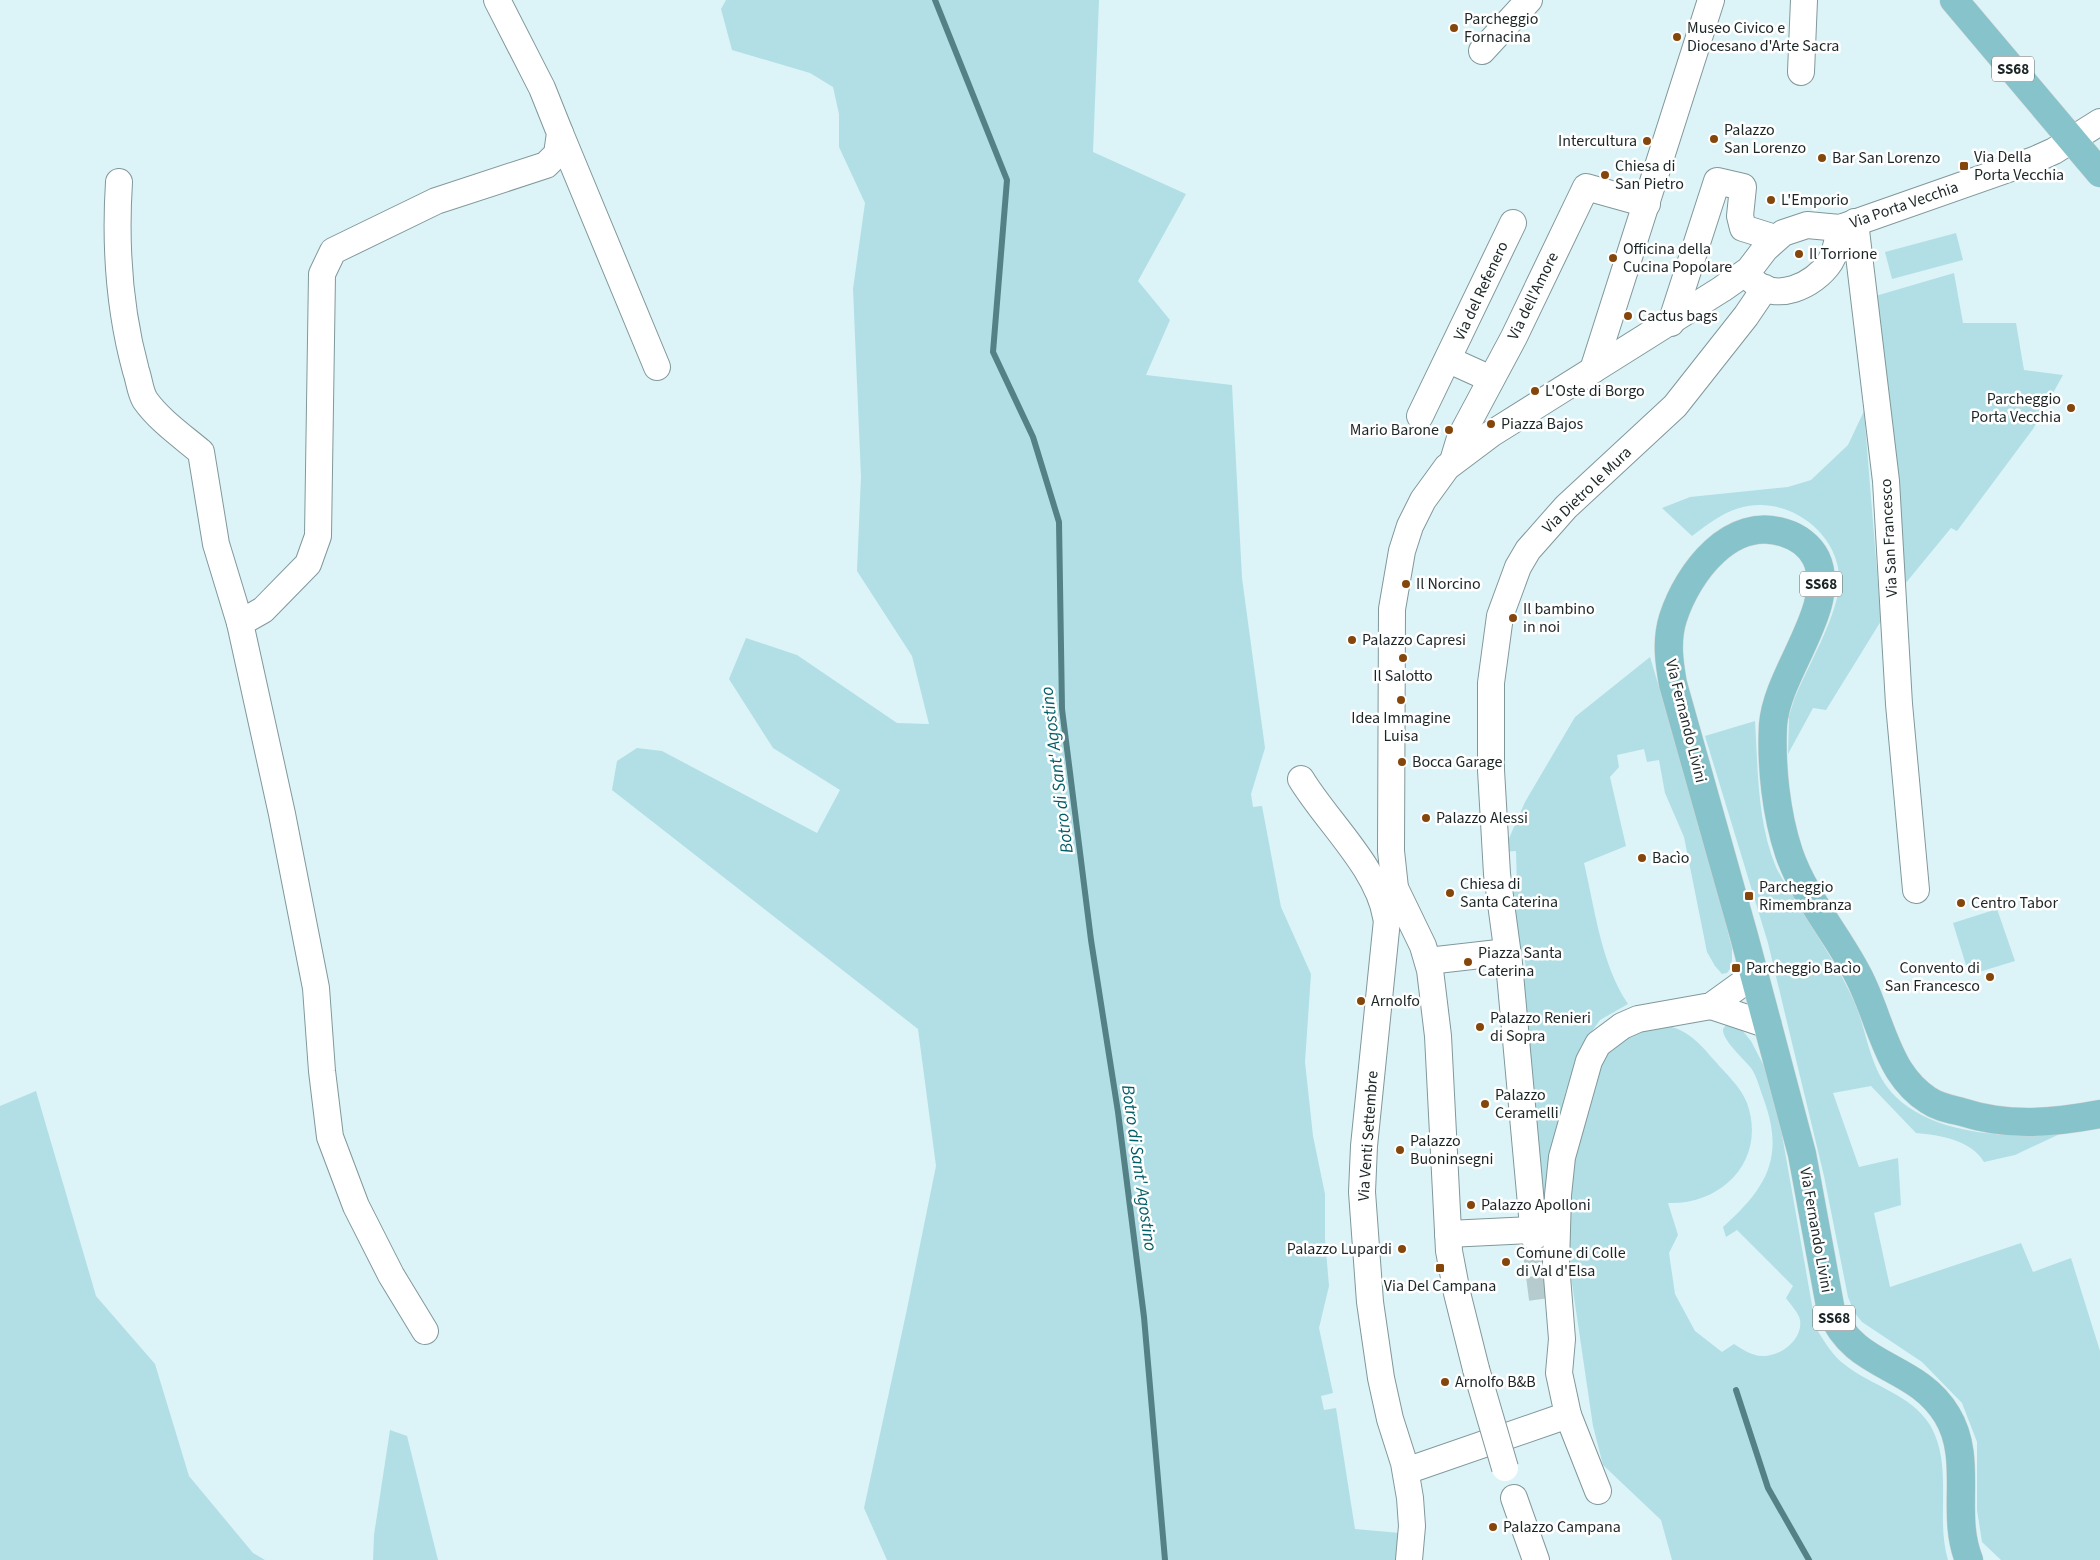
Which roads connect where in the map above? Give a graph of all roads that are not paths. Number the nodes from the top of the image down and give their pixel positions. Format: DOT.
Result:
graph roads {
  1 [pos="497,0"];
  2 [pos="1529,0"];
  3 [pos="1711,0"];
  4 [pos="1804,0"];
  5 [pos="1954,0"];
  6 [pos="1482,51"];
  7 [pos="1801,72"];
  8 [pos="2100,122"];
  9 [pos="560,133"];
  10 [pos="2072,139"];
  11 [pos="2100,173"];
  12 [pos="119,182"];
  13 [pos="1647,204"];
  14 [pos="1513,223"];
  15 [pos="1848,225"];
  16 [pos="1776,238"];
  17 [pos="1757,279"];
  18 [pos="1671,323"];
  19 [pos="1449,360"];
  20 [pos="657,367"];
  21 [pos="1593,370"];
  22 [pos="1491,379"];
  23 [pos="1420,416"];
  24 [pos="1453,461"];
  25 [pos="240,624"];
  26 [pos="1301,779"];
  27 [pos="1395,888"];
  28 [pos="1916,890"];
  29 [pos="1387,920"];
  30 [pos="1507,952"];
  31 [pos="1428,961"];
  32 [pos="1754,975"];
  33 [pos="1711,1006"];
  34 [pos="1768,1025"];
  35 [pos="2100,1095"];
  36 [pos="1953,1110"];
  37 [pos="2100,1114"];
  38 [pos="1448,1234"];
  39 [pos="1542,1299"];
  40 [pos="425,1331"];
  41 [pos="1559,1374"];
  42 [pos="1568,1415"];
  43 [pos="1505,1468"];
  44 [pos="1406,1471"];
  45 [pos="1598,1491"];
  46 [pos="1514,1498"];
  47 [pos="1409,1560"];
  48 [pos="1536,1560"];
  49 [pos="1969,1560"];
  1 -- 9 [label="street"];
  2 -- 6 [label="street"];
  3 -- 13 [label="street"];
  4 -- 7 [label="street"];
  5 -- 10 [label="main road, SS68"];
  8 -- 10 [label="street, Via Porta Vecchia"];
  9 -- 20 [label="street"];
  9 -- 25 [label="street"];
  10 -- 11 [label="main road, SS68"];
  10 -- 15 [label="street, Via Porta Vecchia"];
  12 -- 25 [label="street"];
  13 -- 21 [label="street"];
  13 -- 22 [label="street, Via dell'Amore"];
  14 -- 19 [label="street, Via del Refenero"];
  15 -- 16 [label="street, Via Porta Vecchia"];
  15 -- 17 [label="street"];
  15 -- 28 [label="street, Via San Francesco"];
  16 -- 17 [label="street, Via Porta Vecchia"];
  16 -- 18 [label="street"];
  17 -- 18 [label="street, Via Porta Vecchia"];
  17 -- 30 [label="street, Via Dietro le Mura"];
  18 -- 21 [label="street, Via Porta Vecchia"];
  19 -- 22 [label="street, Via del Refenero"];
  19 -- 23 [label="street, Via del Refenero"];
  21 -- 24 [label="street, Via Porta Vecchia"];
  22 -- 24 [label="street, Via dell'Amore"];
  24 -- 27 [label="street"];
  25 -- 40 [label="street"];
  26 -- 29 [label="street"];
  27 -- 29 [label="street, Via Venti Settembre"];
  27 -- 31 [label="street"];
  29 -- 44 [label="street, Via Venti Settembre"];
  30 -- 31 [label="street"];
  30 -- 38 [label="street, Via Dietro le Mura"];
  31 -- 38 [label="street"];
  32 -- 33 [label="street"];
  32 -- 34 [label="main road, SS68"];
  32 -- 36 [label="main road, Via Fernando Livini / SS68"];
  33 -- 34 [label="street"];
  33 -- 41 [label="street"];
  34 -- 49 [label="main road, Via Fernando Livini / SS68"];
  35 -- 36 [label="main road, SS68"];
  36 -- 37 [label="main road, SS68"];
  38 -- 43 [label="street, bridge"];
  39 -- 41 [label="street"];
  41 -- 42 [label="street"];
  42 -- 44 [label="street"];
  42 -- 45 [label="street"];
  44 -- 47 [label="street, Via Venti Settembre"];
  46 -- 48 [label="street"];
}
